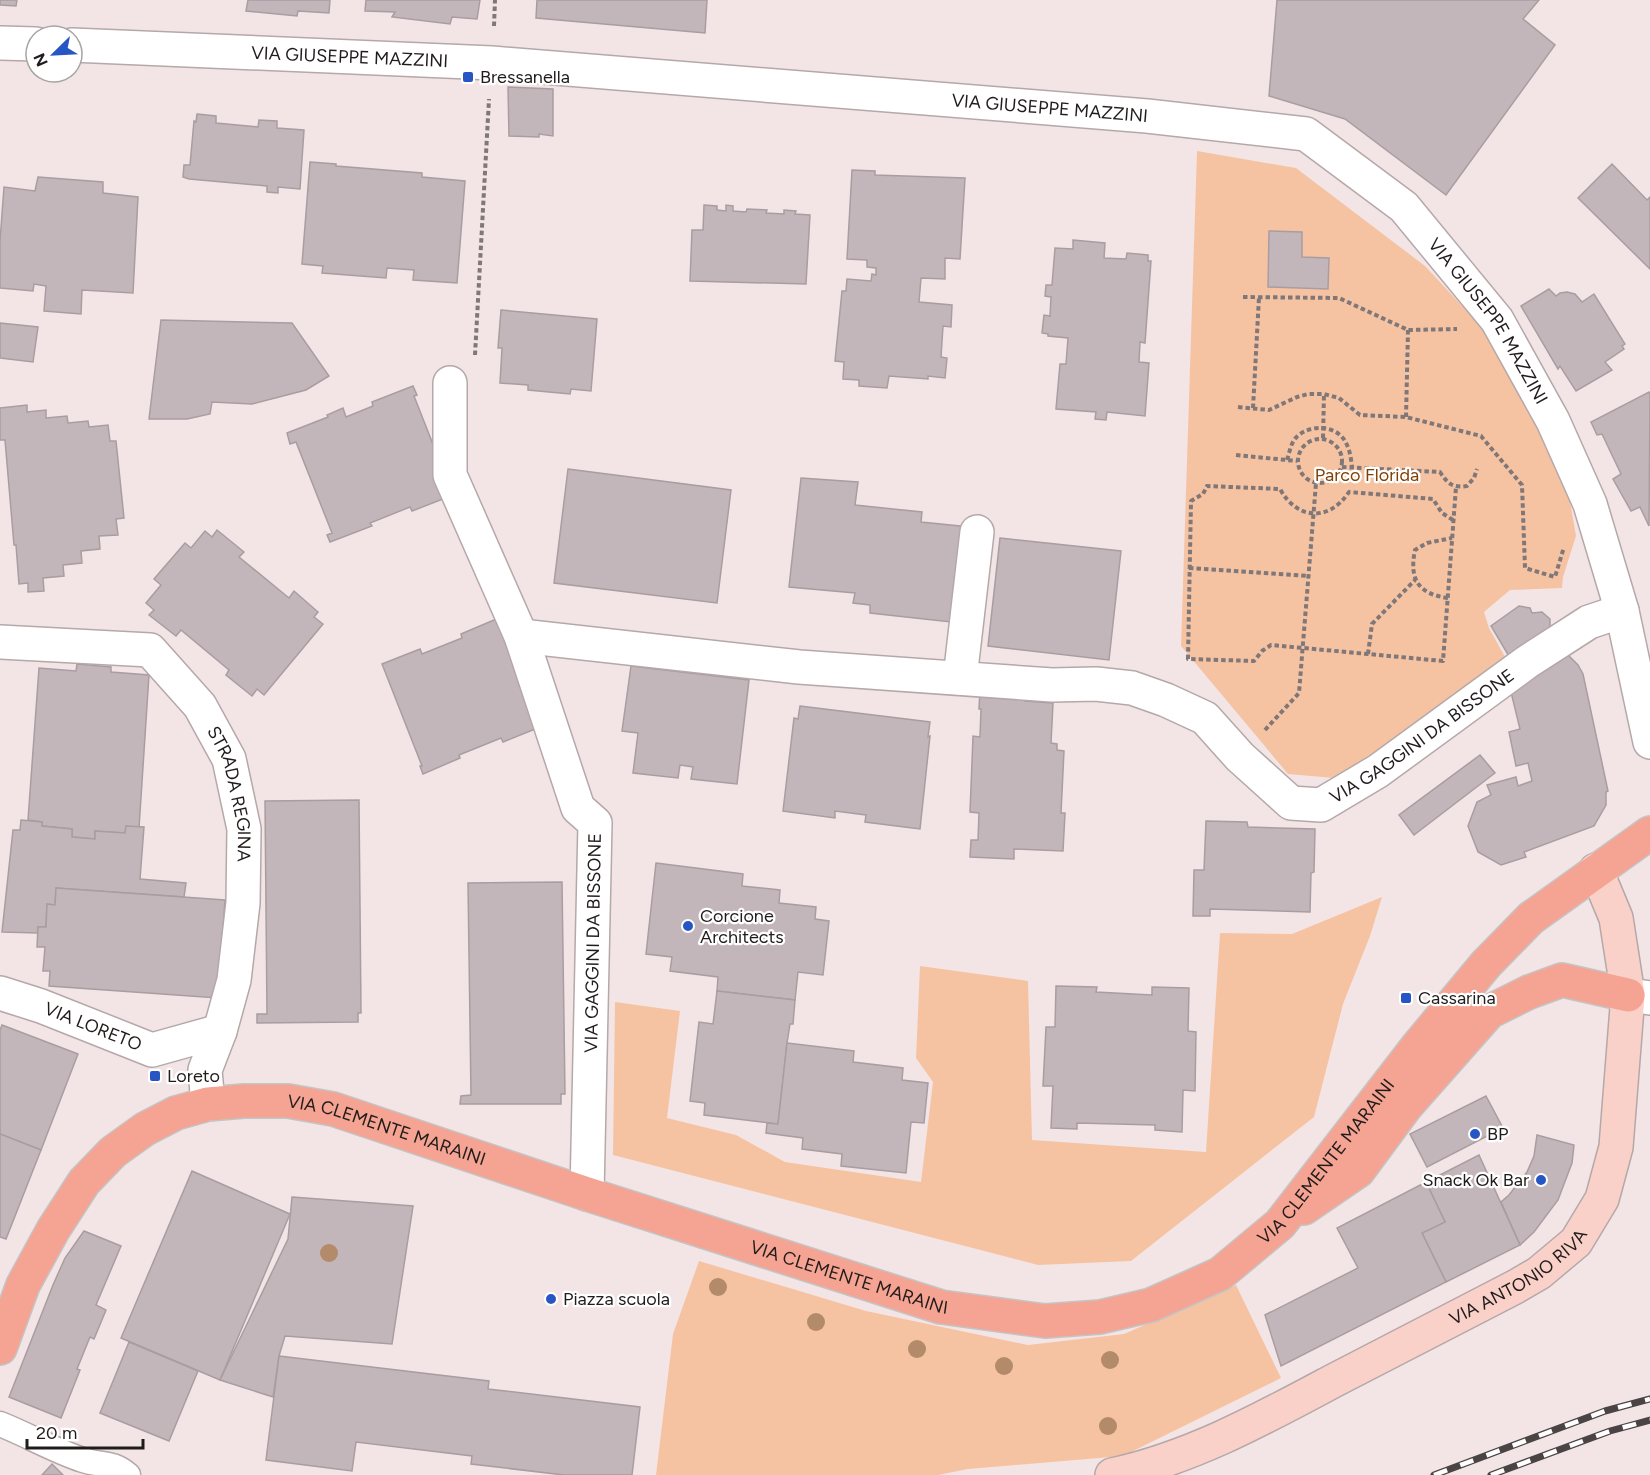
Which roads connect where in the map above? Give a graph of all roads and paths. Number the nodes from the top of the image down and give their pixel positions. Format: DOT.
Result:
graph roads {
  1 [pos="495,0"];
  2 [pos="0,43"];
  3 [pos="24,44"];
  4 [pos="84,46"];
  5 [pos="492,63"];
  6 [pos="1243,297"];
  7 [pos="1259,297"];
  8 [pos="1464,329"];
  9 [pos="1408,330"];
  10 [pos="450,383"];
  11 [pos="1324,394"];
  12 [pos="1238,407"];
  13 [pos="1252,408"];
  14 [pos="1406,417"];
  15 [pos="1323,427"];
  16 [pos="1323,438"];
  17 [pos="1236,455"];
  18 [pos="1287,460"];
  19 [pos="1297,461"];
  20 [pos="1342,467"];
  21 [pos="1352,467"];
  22 [pos="1478,470"];
  23 [pos="1316,483"];
  24 [pos="1456,487"];
  25 [pos="1313,514"];
  26 [pos="1453,520"];
  27 [pos="977,532"];
  28 [pos="1452,538"];
  29 [pos="1567,538"];
  30 [pos="1189,568"];
  31 [pos="1308,576"];
  32 [pos="1415,580"];
  33 [pos="1448,598"];
  34 [pos="1622,611"];
  35 [pos="521,636"];
  36 [pos="0,642"];
  37 [pos="1302,647"];
  38 [pos="1368,654"];
  39 [pos="960,678"];
  40 [pos="1650,742"];
  41 [pos="1240,757"];
  42 [pos="1650,832"];
  43 [pos="1596,870"];
  44 [pos="0,993"];
  45 [pos="1639,996"];
  46 [pos="220,1031"];
  47 [pos="208,1104"];
  48 [pos="587,1194"];
  49 [pos="1280,1224"];
  50 [pos="0,1348"];
  51 [pos="0,1424"];
  52 [pos="128,1475"];
  53 [pos="1112,1475"];
  1 -- 5 [label="path"];
  2 -- 3 [label="street"];
  4 -- 5 [label="street, VIA GIUSEPPE MAZZINI"];
  5 -- 10 [label="path"];
  5 -- 34 [label="street, VIA GIUSEPPE MAZZINI"];
  6 -- 7 [label="path"];
  7 -- 9 [label="path"];
  7 -- 13 [label="path"];
  8 -- 9 [label="path"];
  9 -- 14 [label="path"];
  10 -- 35 [label="street, VIA GAGGINI DA BISSONE"];
  11 -- 13 [label="path"];
  11 -- 14 [label="path"];
  11 -- 15 [label="path"];
  12 -- 13 [label="path"];
  14 -- 29 [label="path"];
  15 -- 16 [label="path"];
  15 -- 18 [label="path"];
  15 -- 21 [label="path"];
  16 -- 19 [label="path"];
  16 -- 20 [label="path"];
  17 -- 18 [label="path"];
  18 -- 19 [label="path"];
  19 -- 23 [label="path"];
  20 -- 21 [label="path"];
  20 -- 23 [label="path"];
  21 -- 24 [label="path"];
  22 -- 24 [label="path"];
  23 -- 25 [label="path"];
  24 -- 26 [label="path"];
  25 -- 26 [label="path"];
  25 -- 30 [label="path"];
  25 -- 31 [label="path"];
  26 -- 28 [label="path"];
  27 -- 39 [label="street"];
  28 -- 32 [label="path"];
  28 -- 33 [label="path"];
  30 -- 31 [label="path"];
  30 -- 37 [label="path"];
  31 -- 37 [label="path"];
  32 -- 33 [label="path"];
  32 -- 38 [label="path"];
  33 -- 38 [label="path"];
  34 -- 40 [label="street, VIA GIUSEPPE MAZZINI"];
  34 -- 41 [label="street, VIA GAGGINI DA BISSONE"];
  35 -- 39 [label="street, VIA GAGGINI DA BISSONE"];
  35 -- 48 [label="street, VIA GAGGINI DA BISSONE"];
  36 -- 46 [label="street, STRADA REGINA"];
  37 -- 38 [label="path"];
  37 -- 41 [label="path"];
  39 -- 41 [label="street, VIA GAGGINI DA BISSONE"];
  42 -- 43 [label="main road, VIA CLEMENTE MARAINI"];
  43 -- 45 [label="main road, VIA ANTONIO RIVA"];
  43 -- 49 [label="main road, VIA CLEMENTE MARAINI"];
  44 -- 46 [label="street, VIA LORETO"];
  45 -- 49 [label="main road"];
  45 -- 53 [label="main road, VIA ANTONIO RIVA"];
  46 -- 47 [label="street, STRADA REGINA"];
  47 -- 48 [label="main road, VIA CLEMENTE MARAINI"];
  47 -- 50 [label="main road, VIA CLEMENTE MARAINI"];
  48 -- 49 [label="main road, VIA CLEMENTE MARAINI"];
  51 -- 52 [label="lane"];
}
